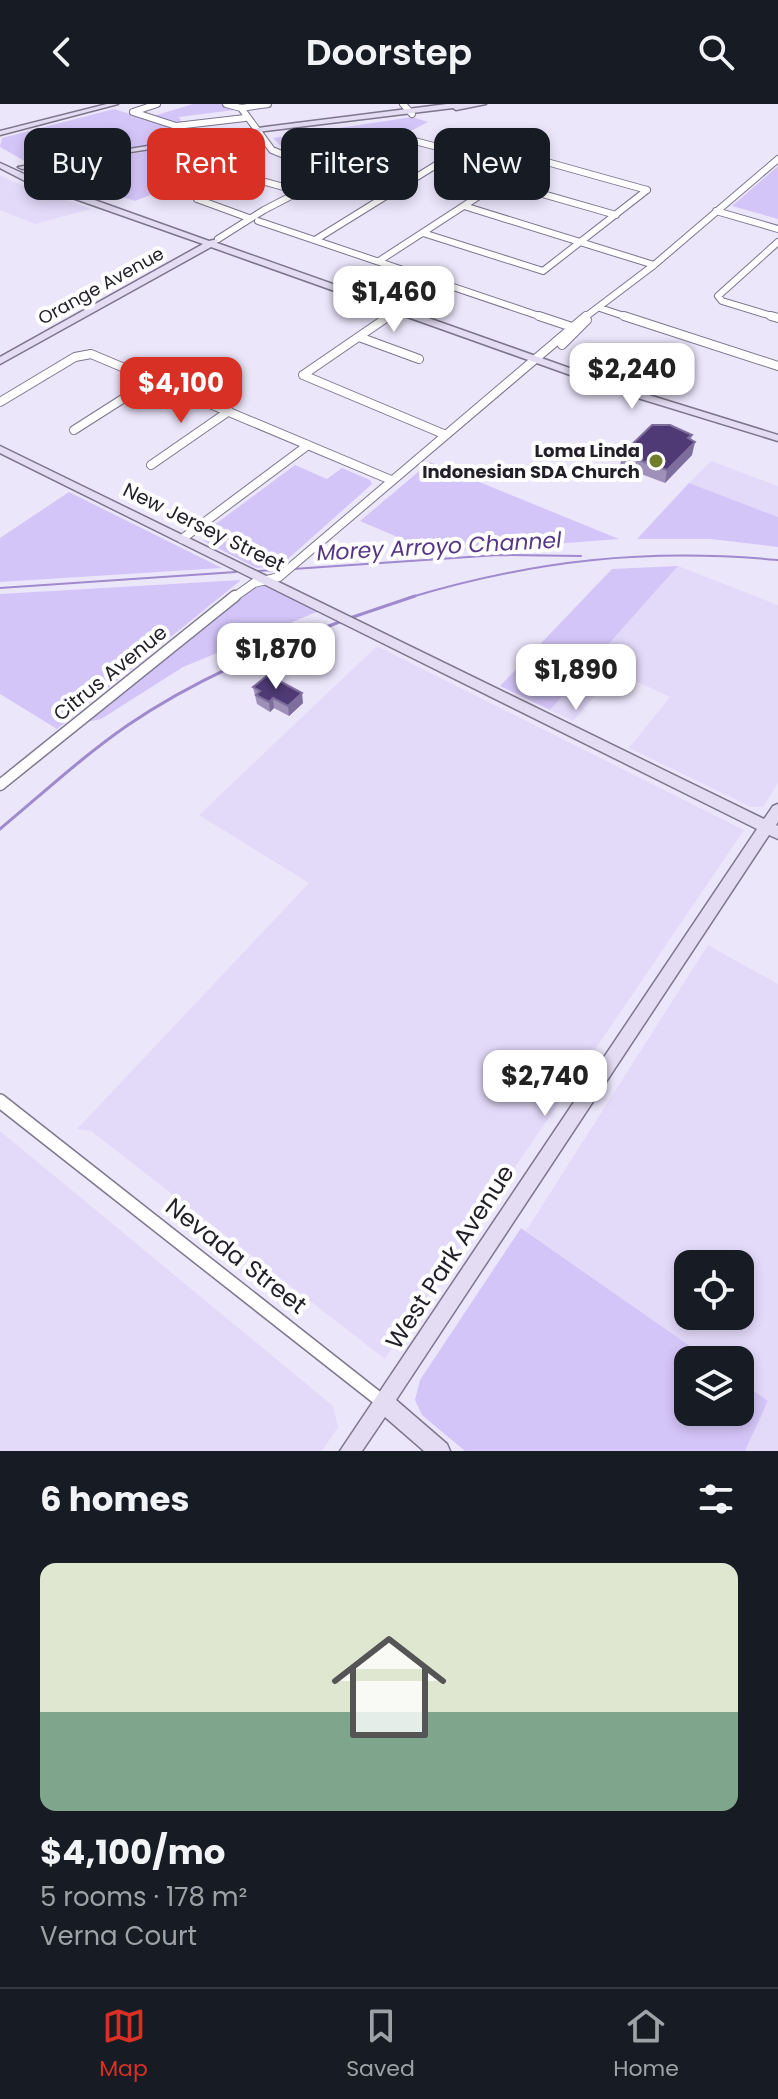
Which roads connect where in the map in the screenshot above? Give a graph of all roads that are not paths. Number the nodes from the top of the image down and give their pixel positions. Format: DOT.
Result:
graph roads {
  1 [pos="115,104"];
  2 [pos="157,104"];
  3 [pos="226,104"];
  4 [pos="268,104"];
  5 [pos="403,104"];
  6 [pos="464,104"];
  7 [pos="483,104"];
  8 [pos="241,108"];
  9 [pos="413,110"];
  10 [pos="245,118"];
  11 [pos="254,128"];
  12 [pos="265,131"];
  13 [pos="0,133"];
  14 [pos="265,140"];
  15 [pos="418,142"];
  16 [pos="147,148"];
  17 [pos="281,155"];
  18 [pos="0,156"];
  19 [pos="778,159"];
  20 [pos="550,163"];
  21 [pos="0,165"];
  22 [pos="22,167"];
  23 [pos="24,174"];
  24 [pos="418,176"];
  25 [pos="281,186"];
  26 [pos="550,196"];
  27 [pos="97,200"];
  28 [pos="288,200"];
  29 [pos="380,200"];
  30 [pos="473,200"];
  31 [pos="277,206"];
  32 [pos="464,206"];
  33 [pos="716,211"];
  34 [pos="616,215"];
  35 [pos="249,218"];
  36 [pos="258,221"];
  37 [pos="778,229"];
  38 [pos="423,233"];
  39 [pos="315,240"];
  40 [pos="215,241"];
  41 [pos="581,242"];
  42 [pos="778,242"];
  43 [pos="379,261"];
  44 [pos="654,265"];
  45 [pos="600,308"];
  46 [pos="396,311"];
  47 [pos="588,318"];
  48 [pos="778,318"];
  49 [pos="572,327"];
  50 [pos="359,337"];
  51 [pos="540,357"];
  52 [pos="419,359"];
  53 [pos="0,361"];
  54 [pos="778,366"];
  55 [pos="154,379"];
  56 [pos="0,402"];
  57 [pos="229,411"];
  58 [pos="74,430"];
  59 [pos="446,435"];
  60 [pos="778,438"];
  61 [pos="308,445"];
  62 [pos="0,449"];
  63 [pos="151,465"];
  64 [pos="391,480"];
  65 [pos="182,539"];
  66 [pos="265,580"];
  67 [pos="0,785"];
  68 [pos="778,810"];
  69 [pos="773,830"];
  70 [pos="0,1101"];
  71 [pos="384,1403"];
  72 [pos="350,1451"];
  73 [pos="440,1451"];
  1 -- 13 [label="street"];
  2 -- 10 [label="street"];
  3 -- 8 [label="street"];
  4 -- 8 [label="street"];
  5 -- 9 [label="street"];
  6 -- 9 [label="street"];
  7 -- 9 [label="street"];
  8 -- 10 [label="street"];
  9 -- 12 [label="street"];
  10 -- 11 [label="street"];
  14 -- 17 [label="street"];
  15 -- 24 [label="street, Orange Avenue"];
  16 -- 22 [label="street"];
  18 -- 22 [label="street"];
  19 -- 33 [label="street, Citrus Avenue"];
  20 -- 34 [label="street"];
  21 -- 23 [label="street"];
  25 -- 35 [label="street"];
  26 -- 34 [label="street"];
  27 -- 40 [label="street"];
  28 -- 31 [label="street, Orange Avenue"];
  29 -- 39 [label="street, Orange Avenue"];
  30 -- 32 [label="street"];
  31 -- 35 [label="street, Orange Avenue"];
  31 -- 36 [label="street, Orange Avenue"];
  32 -- 38 [label="street"];
  32 -- 41 [label="street"];
  33 -- 37 [label="street"];
  33 -- 44 [label="street, Citrus Avenue"];
  34 -- 41 [label="street"];
  35 -- 40 [label="street, Orange Avenue"];
  36 -- 39 [label="street"];
  36 -- 40 [label="street, Orange Avenue"];
  38 -- 41 [label="street"];
  38 -- 43 [label="street"];
  39 -- 43 [label="street"];
  40 -- 46 [label="street"];
  40 -- 51 [label="street"];
  40 -- 53 [label="street, Orange Avenue"];
  41 -- 44 [label="street"];
  42 -- 48 [label="street"];
  43 -- 49 [label="street"];
  44 -- 45 [label="street, Citrus Avenue"];
  45 -- 47 [label="street, Citrus Avenue"];
  45 -- 54 [label="street"];
  46 -- 50 [label="street"];
  46 -- 51 [label="street"];
  47 -- 49 [label="street, Citrus Avenue"];
  47 -- 51 [label="street, Citrus Avenue"];
  49 -- 51 [label="street, Citrus Avenue"];
  50 -- 52 [label="street"];
  50 -- 59 [label="street"];
  51 -- 59 [label="street, Citrus Avenue"];
  51 -- 60 [label="street"];
  55 -- 56 [label="street"];
  55 -- 57 [label="street"];
  55 -- 58 [label="street"];
  57 -- 61 [label="street"];
  57 -- 63 [label="street"];
  59 -- 64 [label="street, Citrus Avenue"];
  61 -- 64 [label="street"];
  61 -- 65 [label="street"];
  62 -- 65 [label="street, New Jersey Street"];
  64 -- 66 [label="street, Citrus Avenue"];
  65 -- 66 [label="street, New Jersey Street"];
  66 -- 67 [label="street, Citrus Avenue"];
  66 -- 69 [label="street, New Jersey Street"];
  68 -- 69 [label="street, West Park Avenue"];
  69 -- 71 [label="street, West Park Avenue"];
  70 -- 71 [label="street, Nevada Street"];
  71 -- 72 [label="street, West Park Avenue"];
  71 -- 73 [label="street, Nevada Street"];
}
